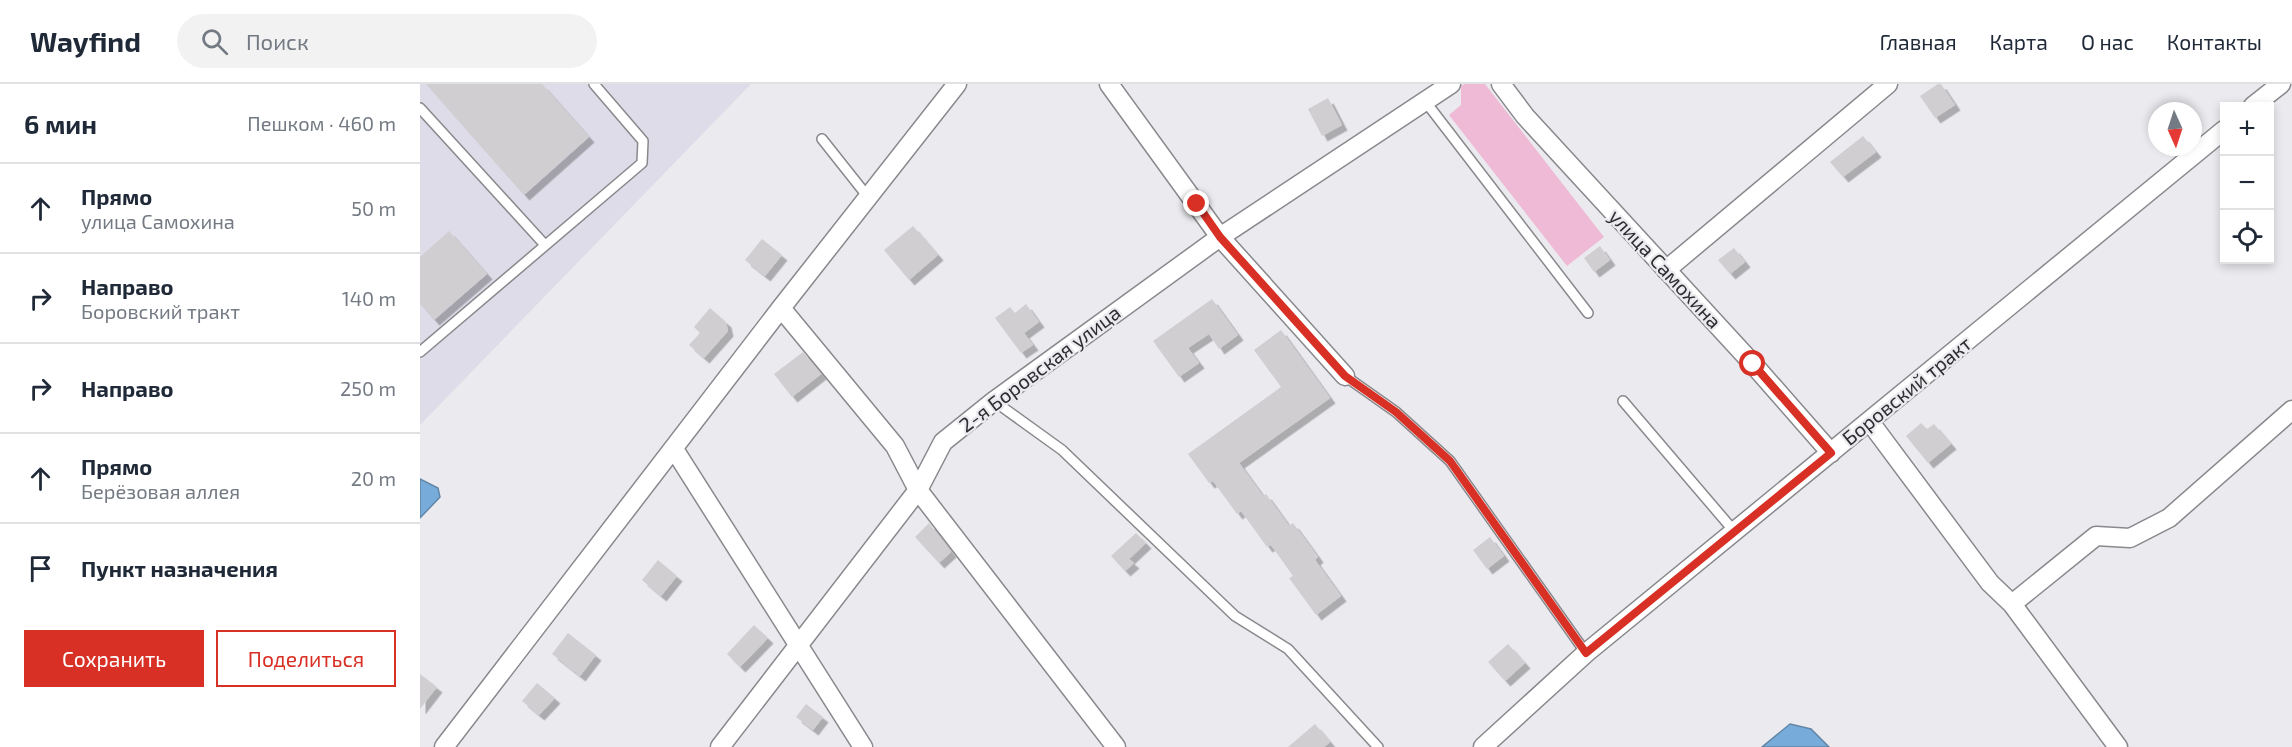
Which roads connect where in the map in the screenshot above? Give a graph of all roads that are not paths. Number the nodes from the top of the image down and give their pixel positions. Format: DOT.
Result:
graph roads {
  1 [pos="594,84"];
  2 [pos="957,84"];
  3 [pos="1109,84"];
  4 [pos="1451,84"];
  5 [pos="1501,84"];
  6 [pos="1888,84"];
  7 [pos="2281,84"];
  8 [pos="1425,101"];
  9 [pos="2258,102"];
  10 [pos="420,108"];
  11 [pos="2220,133"];
  12 [pos="822,139"];
  13 [pos="868,197"];
  14 [pos="1220,237"];
  15 [pos="545,245"];
  16 [pos="1666,270"];
  17 [pos="781,308"];
  18 [pos="1588,313"];
  19 [pos="420,352"];
  20 [pos="1345,376"];
  21 [pos="994,401"];
  22 [pos="1623,401"];
  23 [pos="2292,410"];
  24 [pos="1870,422"];
  25 [pos="674,449"];
  26 [pos="1831,453"];
  27 [pos="918,490"];
  28 [pos="1734,531"];
  29 [pos="2012,604"];
  30 [pos="797,645"];
  31 [pos="1586,653"];
  32 [pos="444,747"];
  33 [pos="720,747"];
  34 [pos="863,747"];
  35 [pos="1116,747"];
  36 [pos="1378,747"];
  37 [pos="1483,747"];
  38 [pos="2118,747"];
  1 -- 15 [label="lane"];
  2 -- 13 [label="street"];
  3 -- 14 [label="street"];
  4 -- 8 [label="street, 2-я Боровская улица"];
  5 -- 16 [label="street, улица Самохина"];
  6 -- 16 [label="street"];
  7 -- 9 [label="street"];
  8 -- 14 [label="street, 2-я Боровская улица"];
  8 -- 18 [label="lane"];
  10 -- 15 [label="lane"];
  11 -- 24 [label="street, Боровский тракт"];
  12 -- 13 [label="lane"];
  13 -- 17 [label="street"];
  14 -- 20 [label="street"];
  14 -- 21 [label="street, 2-я Боровская улица"];
  15 -- 19 [label="lane"];
  16 -- 26 [label="street, улица Самохина"];
  17 -- 25 [label="street"];
  17 -- 27 [label="street"];
  20 -- 31 [label="lane"];
  21 -- 27 [label="street, 2-я Боровская улица"];
  21 -- 36 [label="lane"];
  22 -- 28 [label="lane"];
  23 -- 29 [label="street"];
  24 -- 26 [label="street, Боровский тракт"];
  24 -- 29 [label="street"];
  25 -- 30 [label="street"];
  25 -- 32 [label="street"];
  26 -- 28 [label="street, Боровский тракт"];
  27 -- 30 [label="street, 2-я Боровская улица"];
  27 -- 35 [label="street"];
  28 -- 31 [label="street, Боровский тракт"];
  29 -- 38 [label="street"];
  30 -- 33 [label="street, 2-я Боровская улица"];
  30 -- 34 [label="street"];
  31 -- 37 [label="street, Боровский тракт"];
}
